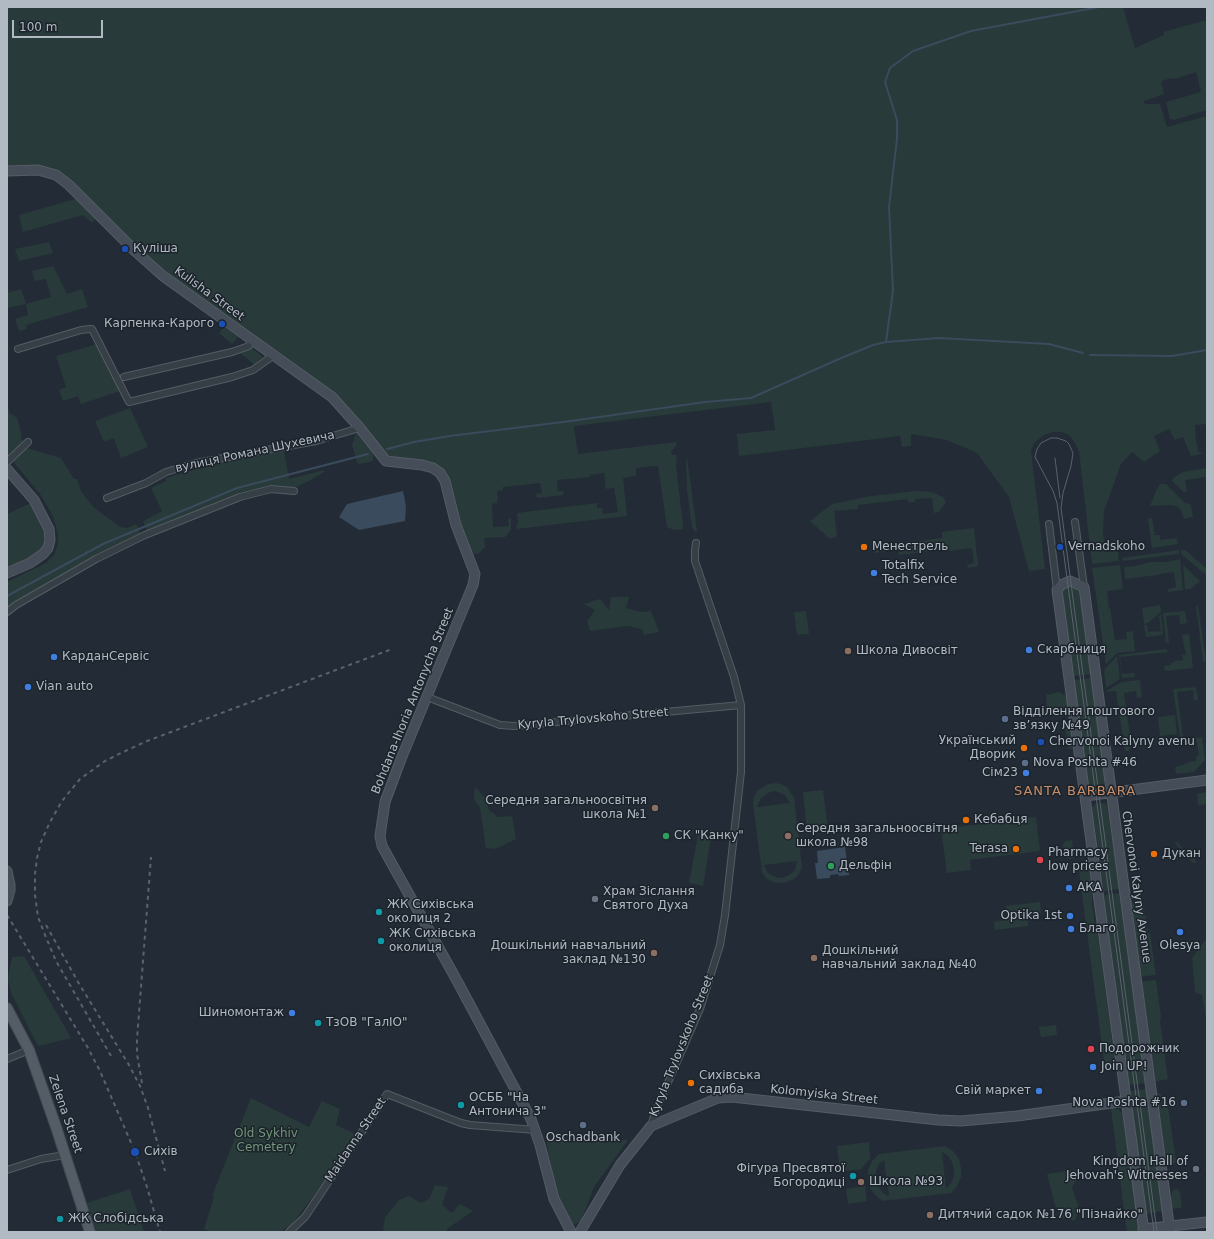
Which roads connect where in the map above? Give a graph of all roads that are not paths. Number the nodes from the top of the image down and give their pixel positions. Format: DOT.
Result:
graph roads {
  1 [pos="7,171"];
  2 [pos="252,340"];
  3 [pos="18,349"];
  4 [pos="274,355"];
  5 [pos="124,377"];
  6 [pos="359,427"];
  7 [pos="28,442"];
  8 [pos="7,462"];
  9 [pos="7,469"];
  10 [pos="294,491"];
  11 [pos="107,498"];
  12 [pos="1075,522"];
  13 [pos="1049,524"];
  14 [pos="696,544"];
  15 [pos="473,568"];
  16 [pos="7,573"];
  17 [pos="1084,587"];
  18 [pos="1057,590"];
  19 [pos="7,612"];
  20 [pos="427,697"];
  21 [pos="741,705"];
  22 [pos="1207,780"];
  23 [pos="1112,793"];
  24 [pos="1085,796"];
  25 [pos="7,871"];
  26 [pos="7,901"];
  27 [pos="7,1008"];
  28 [pos="29,1050"];
  29 [pos="7,1059"];
  30 [pos="1126,1101"];
  31 [pos="651,1126"];
  32 [pos="536,1130"];
  33 [pos="65,1155"];
  34 [pos="7,1170"];
  35 [pos="1207,1222"];
  36 [pos="1169,1229"];
  37 [pos="1143,1231"];
  38 [pos="90,1232"];
  39 [pos="289,1232"];
  40 [pos="571,1232"];
  41 [pos="580,1232"];
  1 -- 2 [label="main road, Kulisha Street"];
  2 -- 4 [label="main road, Kulisha Street"];
  2 -- 5 [label="street"];
  3 -- 4 [label="street"];
  4 -- 6 [label="main road, Kulisha Street"];
  6 -- 11 [label="street, вулиця Романа Шухевича"];
  6 -- 15 [label="main road, Kulisha Street"];
  7 -- 8 [label="street"];
  9 -- 16 [label="main road"];
  10 -- 19 [label="street"];
  12 -- 17 [label="street, Chervonoi Kalyny Avenue"];
  13 -- 18 [label="street"];
  14 -- 21 [label="street, Kyryla Trylovskoho Street"];
  15 -- 20 [label="main road, Bohdana-Ihoria Antonycha Street"];
  17 -- 18 [label="main road"];
  17 -- 23 [label="main road, Chervonoi Kalyny Avenue"];
  18 -- 24 [label="main road"];
  20 -- 21 [label="street, Kyryla Trylovskoho Street"];
  20 -- 32 [label="main road, Bohdana-Ihoria Antonycha Street"];
  21 -- 31 [label="street, Kyryla Trylovskoho Street"];
  22 -- 23 [label="main road"];
  23 -- 24 [label="main road"];
  23 -- 36 [label="main road, Chervonoi Kalyny Avenue"];
  24 -- 30 [label="main road"];
  25 -- 26 [label="main road"];
  27 -- 28 [label="main road, Zelena Street"];
  28 -- 29 [label="street"];
  28 -- 33 [label="main road, Zelena Street"];
  30 -- 31 [label="main road, Kolomyiska Street"];
  30 -- 37 [label="main road"];
  31 -- 41 [label="main road, Kolomyiska Street"];
  32 -- 39 [label="street, Maidanna Street"];
  32 -- 40 [label="main road, Bohdana-Ihoria Antonycha Street"];
  33 -- 34 [label="street"];
  33 -- 38 [label="main road, Zelena Street"];
  35 -- 36 [label="main road"];
  36 -- 37 [label="main road"];
}
